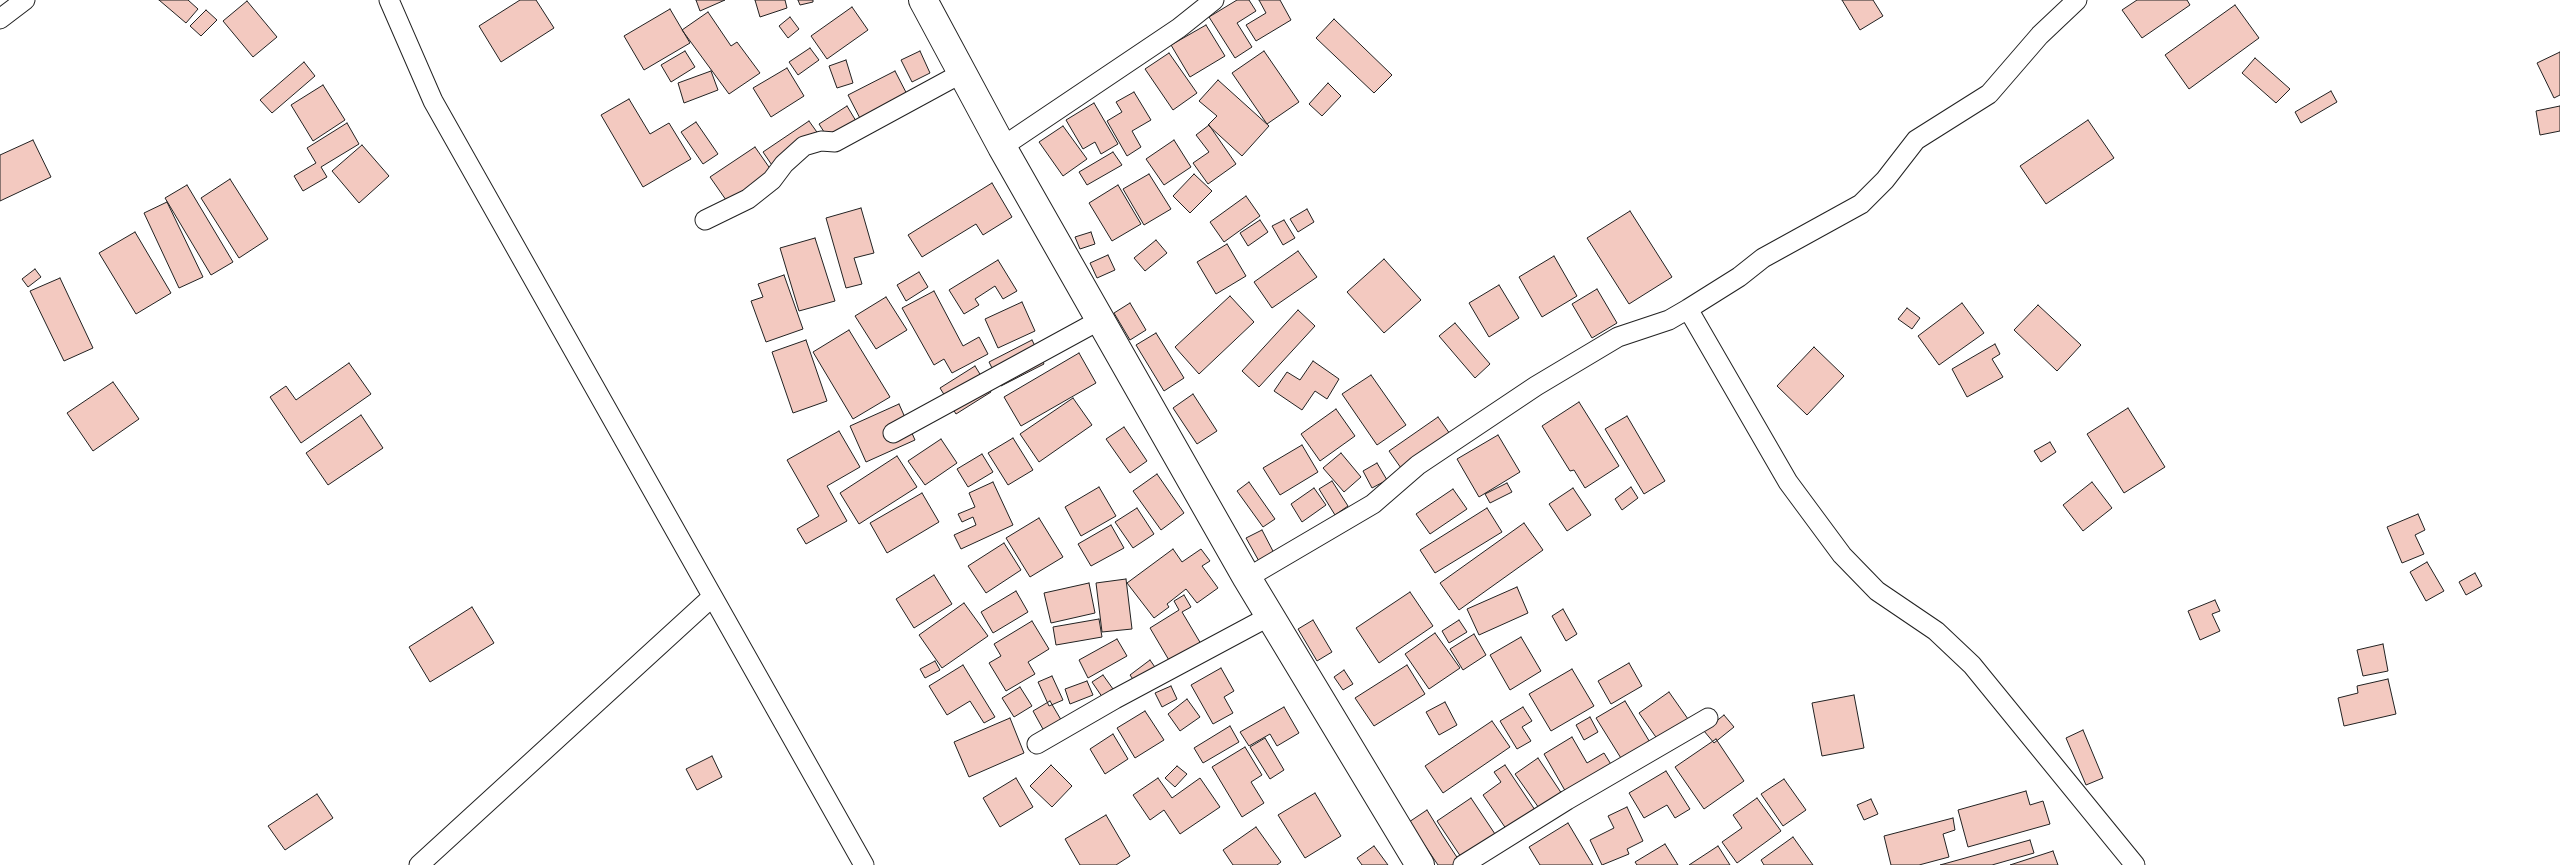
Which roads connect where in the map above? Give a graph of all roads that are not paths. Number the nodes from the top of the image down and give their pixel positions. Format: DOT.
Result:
graph roads {
  1 [pos="25,0"];
  2 [pos="389,0"];
  3 [pos="923,0"];
  4 [pos="1214,0"];
  5 [pos="2077,0"];
  6 [pos="0,19"];
  7 [pos="962,73"];
  8 [pos="1002,148"];
  9 [pos="705,220"];
  10 [pos="1688,309"];
  11 [pos="1100,320"];
  12 [pos="893,433"];
  13 [pos="1247,578"];
  14 [pos="712,598"];
  15 [pos="1270,616"];
  16 [pos="1708,718"];
  17 [pos="1037,744"];
  18 [pos="420,865"];
  19 [pos="864,865"];
  20 [pos="1420,865"];
  21 [pos="1462,865"];
  22 [pos="2136,865"];
  1 -- 6 [label="street"];
  2 -- 14 [label="street"];
  3 -- 7 [label="street"];
  4 -- 8 [label="street"];
  5 -- 10 [label="street"];
  7 -- 8 [label="street"];
  7 -- 9 [label="street"];
  8 -- 11 [label="street"];
  10 -- 13 [label="street"];
  10 -- 22 [label="street"];
  11 -- 12 [label="street"];
  11 -- 13 [label="street"];
  13 -- 15 [label="street"];
  14 -- 18 [label="street"];
  14 -- 19 [label="street"];
  15 -- 17 [label="street"];
  15 -- 20 [label="street"];
  16 -- 21 [label="street"];
}
